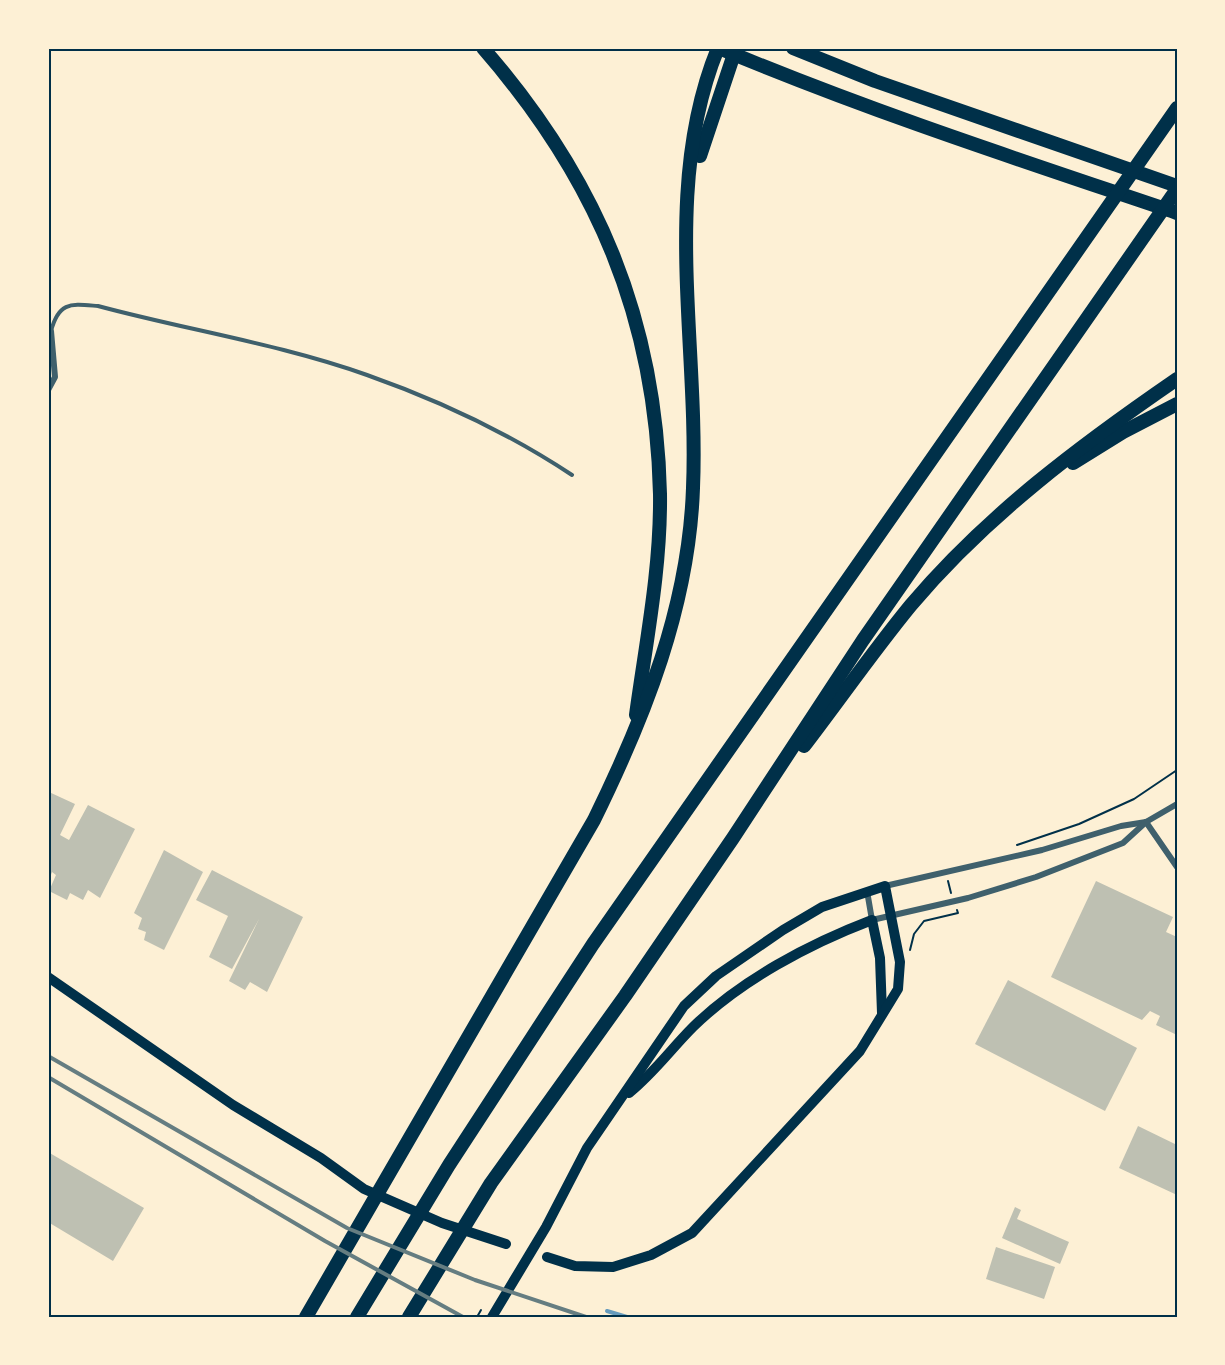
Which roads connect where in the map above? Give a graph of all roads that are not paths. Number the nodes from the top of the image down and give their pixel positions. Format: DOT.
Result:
graph roads {
  1 [pos="483,48"];
  2 [pos="719,48"];
  3 [pos="736,48"];
  4 [pos="792,48"];
  5 [pos="1177,108"];
  6 [pos="1177,187"];
  7 [pos="1177,213"];
  8 [pos="688,220"];
  9 [pos="49,331"];
  10 [pos="1177,379"];
  11 [pos="48,390"];
  12 [pos="1177,405"];
  13 [pos="572,475"];
  14 [pos="996,518"];
  15 [pos="632,744"];
  16 [pos="1177,804"];
  17 [pos="1146,822"];
  18 [pos="733,838"];
  19 [pos="1177,867"];
  20 [pos="885,886"];
  21 [pos="867,891"];
  22 [pos="891,916"];
  23 [pos="872,920"];
  24 [pos="48,977"];
  25 [pos="882,1014"];
  26 [pos="616,1102"];
  27 [pos="506,1244"];
  28 [pos="547,1257"];
  29 [pos="358,1316"];
  30 [pos="306,1317"];
  31 [pos="409,1317"];
  32 [pos="492,1317"];
  1 -- 15 [label="highway"];
  2 -- 7 [label="highway"];
  2 -- 8 [label="highway"];
  3 -- 8 [label="highway"];
  4 -- 6 [label="highway"];
  5 -- 29 [label="highway"];
  6 -- 18 [label="highway"];
  8 -- 15 [label="highway"];
  9 -- 11 [label="street"];
  9 -- 13 [label="lane"];
  10 -- 14 [label="highway"];
  12 -- 14 [label="highway"];
  14 -- 18 [label="highway"];
  15 -- 30 [label="highway"];
  16 -- 17 [label="street"];
  17 -- 19 [label="street"];
  17 -- 20 [label="street"];
  17 -- 22 [label="street"];
  18 -- 31 [label="highway"];
  20 -- 21 [label="main road"];
  20 -- 22 [label="main road"];
  21 -- 23 [label="street"];
  21 -- 26 [label="main road"];
  22 -- 23 [label="street"];
  22 -- 25 [label="main road"];
  23 -- 25 [label="main road"];
  23 -- 26 [label="main road"];
  24 -- 27 [label="main road"];
  25 -- 28 [label="main road"];
  26 -- 32 [label="main road"];
}
